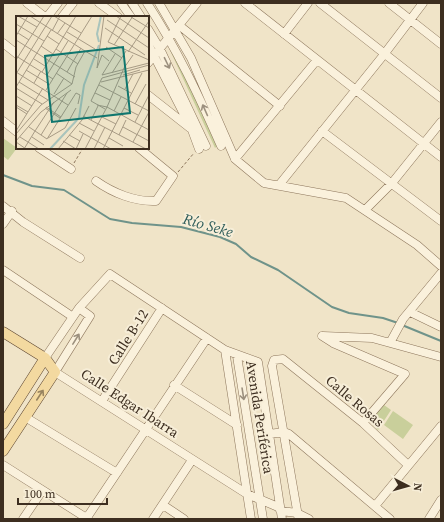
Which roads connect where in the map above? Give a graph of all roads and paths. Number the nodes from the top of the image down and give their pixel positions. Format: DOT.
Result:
graph roads {
  1 [pos="27,3"];
  2 [pos="58,3"];
  3 [pos="73,3"];
  4 [pos="99,3"];
  5 [pos="121,3"];
  6 [pos="132,3"];
  7 [pos="147,3"];
  8 [pos="159,3"];
  9 [pos="197,3"];
  10 [pos="308,3"];
  11 [pos="320,3"];
  12 [pos="389,3"];
  13 [pos="422,3"];
  14 [pos="248,4"];
  15 [pos="45,16"];
  16 [pos="47,16"];
  17 [pos="63,16"];
  18 [pos="117,16"];
  19 [pos="130,16"];
  20 [pos="140,16"];
  21 [pos="410,20"];
  22 [pos="178,27"];
  23 [pos="149,31"];
  24 [pos="284,34"];
  25 [pos="170,37"];
  26 [pos="3,44"];
  27 [pos="441,44"];
  28 [pos="149,45"];
  29 [pos="158,52"];
  30 [pos="16,53"];
  31 [pos="385,53"];
  32 [pos="317,60"];
  33 [pos="149,62"];
  34 [pos="356,90"];
  35 [pos="149,96"];
  36 [pos="441,98"];
  37 [pos="280,106"];
  38 [pos="3,121"];
  39 [pos="441,122"];
  40 [pos="192,130"];
  41 [pos="16,131"];
  42 [pos="322,131"];
  43 [pos="424,144"];
  44 [pos="221,146"];
  45 [pos="202,147"];
  46 [pos="41,149"];
  47 [pos="82,149"];
  48 [pos="140,149"];
  49 [pos="441,157"];
  50 [pos="235,159"];
  51 [pos="71,169"];
  52 [pos="173,176"];
  53 [pos="96,181"];
  54 [pos="392,183"];
  55 [pos="279,185"];
  56 [pos="3,206"];
  57 [pos="365,210"];
  58 [pos="12,211"];
  59 [pos="441,221"];
  60 [pos="3,224"];
  61 [pos="80,258"];
  62 [pos="441,266"];
  63 [pos="3,270"];
  64 [pos="441,273"];
  65 [pos="79,308"];
  66 [pos="162,308"];
  67 [pos="410,312"];
  68 [pos="73,316"];
  69 [pos="441,327"];
  70 [pos="3,332"];
  71 [pos="208,338"];
  72 [pos="391,342"];
  73 [pos="225,350"];
  74 [pos="237,356"];
  75 [pos="441,357"];
  76 [pos="45,358"];
  77 [pos="55,372"];
  78 [pos="174,385"];
  79 [pos="102,401"];
  80 [pos="25,417"];
  81 [pos="363,423"];
  82 [pos="3,424"];
  83 [pos="237,425"];
  84 [pos="441,426"];
  85 [pos="145,429"];
  86 [pos="284,432"];
  87 [pos="269,434"];
  88 [pos="3,452"];
  89 [pos="192,460"];
  90 [pos="3,465"];
  91 [pos="408,465"];
  92 [pos="117,473"];
  93 [pos="42,490"];
  94 [pos="247,494"];
  95 [pos="441,500"];
  96 [pos="260,501"];
  97 [pos="163,505"];
  98 [pos="375,506"];
  99 [pos="282,515"];
  100 [pos="298,516"];
  101 [pos="23,519"];
  102 [pos="87,519"];
  103 [pos="153,519"];
  104 [pos="184,519"];
  105 [pos="251,519"];
  106 [pos="263,519"];
  107 [pos="309,519"];
  108 [pos="390,519"];
  109 [pos="429,519"];
  1 -- 15 [label="street"];
  2 -- 16 [label="street"];
  3 -- 17 [label="street"];
  4 -- 18 [label="street"];
  5 -- 19 [label="street"];
  6 -- 20 [label="street"];
  7 -- 25 [label="street"];
  8 -- 22 [label="street"];
  9 -- 22 [label="street"];
  10 -- 24 [label="street"];
  11 -- 31 [label="street"];
  12 -- 21 [label="street"];
  13 -- 21 [label="street"];
  14 -- 24 [label="street"];
  21 -- 27 [label="street"];
  21 -- 31 [label="street"];
  22 -- 25 [label="street"];
  22 -- 37 [label="street"];
  22 -- 50 [label="street"];
  23 -- 29 [label="street"];
  24 -- 32 [label="street"];
  25 -- 29 [label="street"];
  44 -- 25 [label="street, one-way"];
  26 -- 30 [label="street"];
  28 -- 29 [label="street"];
  29 -- 33 [label="street"];
  29 -- 40 [label="street"];
  29 -- 45 [label="street, one-way"];
  31 -- 34 [label="street"];
  31 -- 36 [label="street"];
  32 -- 34 [label="street"];
  32 -- 37 [label="street"];
  34 -- 42 [label="street"];
  34 -- 43 [label="street"];
  35 -- 40 [label="street"];
  37 -- 50 [label="street"];
  38 -- 41 [label="street"];
  39 -- 43 [label="street"];
  40 -- 45 [label="street"];
  42 -- 54 [label="street"];
  42 -- 55 [label="street"];
  43 -- 49 [label="street"];
  43 -- 54 [label="street"];
  45 -- 52 [label="path"];
  46 -- 51 [label="street"];
  47 -- 51 [label="path"];
  48 -- 52 [label="street"];
  50 -- 55 [label="street"];
  52 -- 53 [label="street"];
  54 -- 57 [label="street"];
  54 -- 59 [label="street"];
  55 -- 57 [label="street"];
  56 -- 58 [label="street"];
  57 -- 62 [label="street"];
  58 -- 60 [label="street"];
  58 -- 61 [label="street"];
  63 -- 68 [label="street"];
  64 -- 67 [label="street"];
  65 -- 66 [label="street"];
  65 -- 68 [label="street"];
  77 -- 65 [label="street, one-way"];
  66 -- 71 [label="street"];
  66 -- 79 [label="street, Calle B-12"];
  67 -- 69 [label="street"];
  67 -- 72 [label="street"];
  68 -- 76 [label="street"];
  70 -- 76 [label="main road, Calle Edgar Ibarra"];
  71 -- 73 [label="street"];
  71 -- 78 [label="street"];
  72 -- 75 [label="street"];
  72 -- 81 [label="street"];
  73 -- 74 [label="street"];
  73 -- 83 [label="street"];
  74 -- 87 [label="street, Avenida Periférica"];
  74 -- 96 [label="street, Avenida Periférica, one-way"];
  76 -- 77 [label="main road, Calle Edgar Ibarra"];
  76 -- 82 [label="main road"];
  77 -- 79 [label="street, Calle Edgar Ibarra"];
  80 -- 77 [label="main road, one-way"];
  78 -- 83 [label="street"];
  78 -- 85 [label="street"];
  79 -- 85 [label="street, Calle Edgar Ibarra"];
  80 -- 88 [label="main road"];
  80 -- 92 [label="street"];
  81 -- 86 [label="street, Calle Rosas"];
  81 -- 91 [label="street, Calle Rosas"];
  83 -- 94 [label="street"];
  84 -- 91 [label="street"];
  85 -- 89 [label="street, Calle Edgar Ibarra"];
  85 -- 92 [label="street"];
  86 -- 87 [label="street"];
  86 -- 98 [label="street"];
  86 -- 100 [label="street"];
  87 -- 99 [label="street, Avenida Periférica"];
  89 -- 94 [label="street, Calle Edgar Ibarra"];
  89 -- 97 [label="street"];
  90 -- 93 [label="street"];
  91 -- 98 [label="street"];
  92 -- 102 [label="street"];
  93 -- 101 [label="street"];
  93 -- 102 [label="street"];
  94 -- 96 [label="street, Calle Edgar Ibarra"];
  94 -- 105 [label="street"];
  95 -- 109 [label="street"];
  96 -- 99 [label="street, Calle Edgar Ibarra"];
  96 -- 106 [label="street, Avenida Periférica"];
  97 -- 103 [label="street"];
  97 -- 104 [label="street"];
  98 -- 108 [label="street"];
  99 -- 100 [label="street, Calle Edgar Ibarra"];
  100 -- 107 [label="street, Calle Edgar Ibarra"];
}
